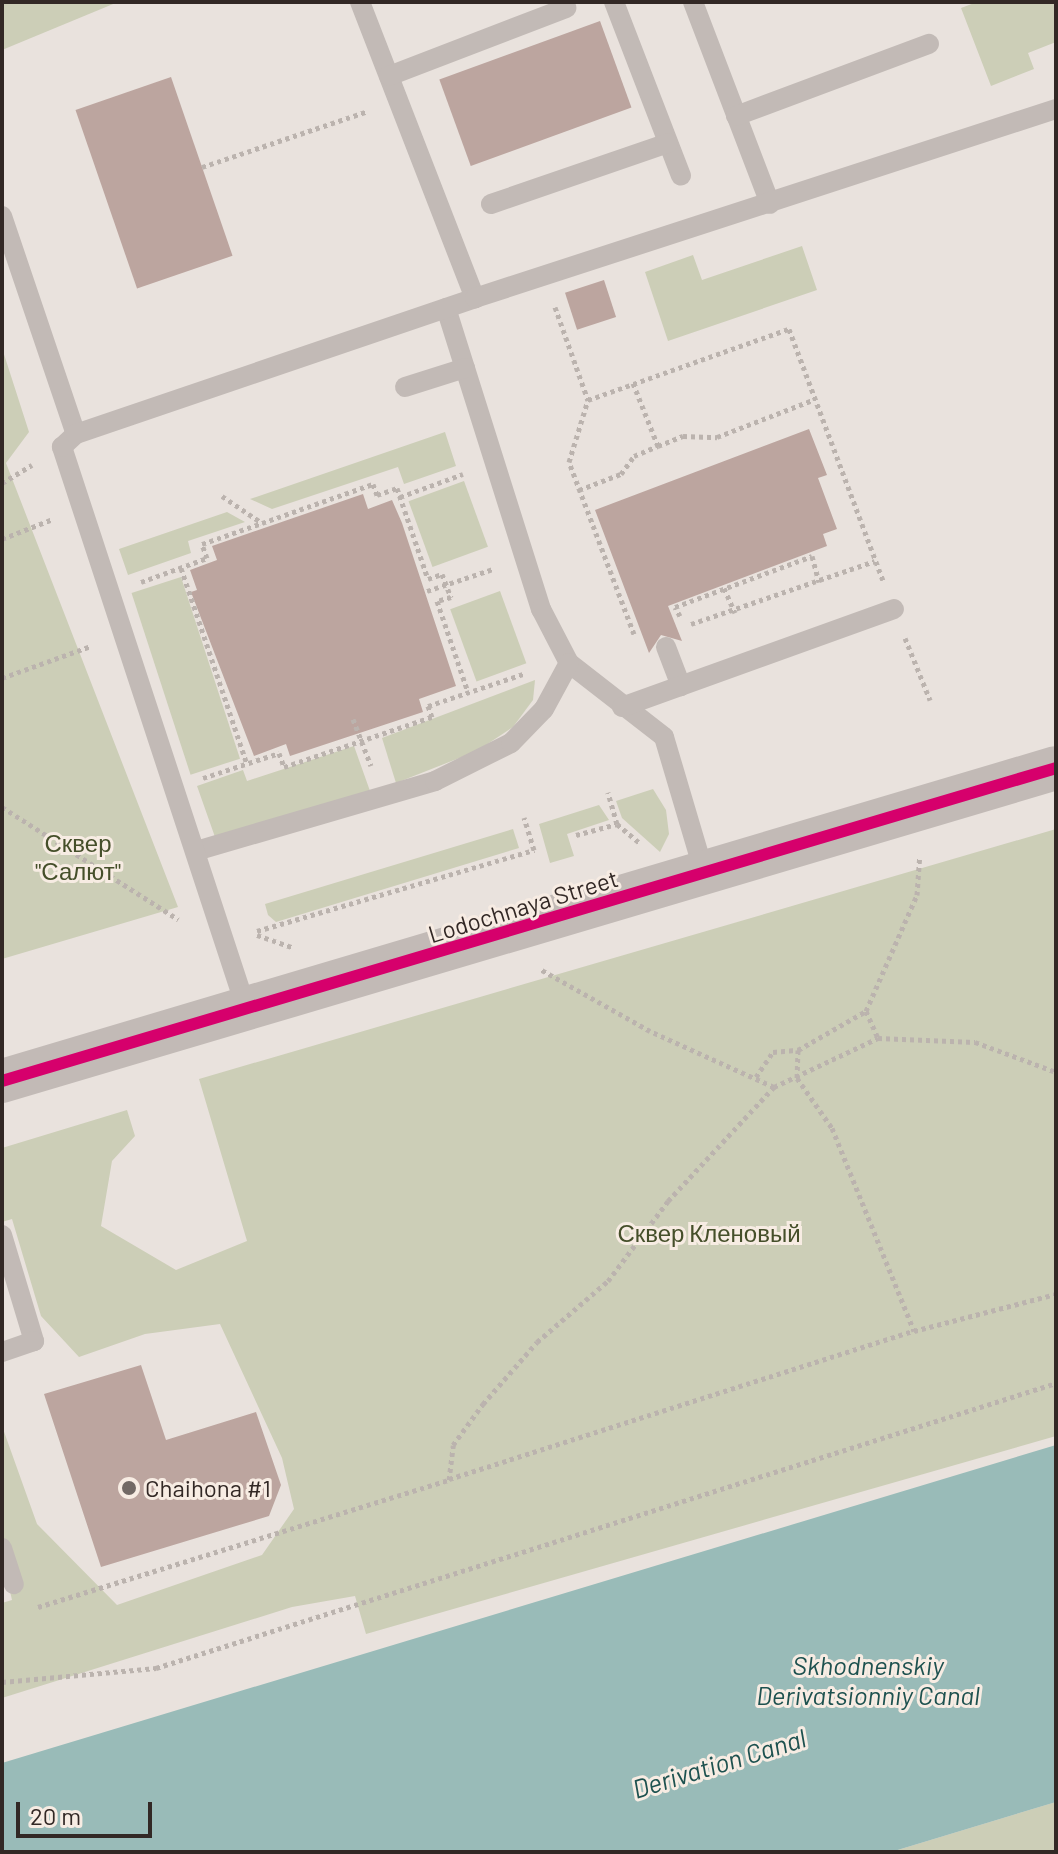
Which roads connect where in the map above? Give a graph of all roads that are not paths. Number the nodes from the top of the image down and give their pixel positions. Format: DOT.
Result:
graph roads {
  1 [pos="360,2"];
  2 [pos="614,2"];
  3 [pos="693,2"];
  4 [pos="566,8"];
  5 [pos="929,44"];
  6 [pos="389,76"];
  7 [pos="1056,109"];
  8 [pos="736,116"];
  9 [pos="668,143"];
  10 [pos="681,176"];
  11 [pos="491,204"];
  12 [pos="770,204"];
  13 [pos="2,216"];
  14 [pos="475,298"];
  15 [pos="446,308"];
  16 [pos="465,368"];
  17 [pos="405,387"];
  18 [pos="76,434"];
  19 [pos="894,609"];
  20 [pos="666,647"];
  21 [pos="569,663"];
  22 [pos="681,686"];
  23 [pos="622,707"];
  24 [pos="1056,768"];
  25 [pos="196,851"];
  26 [pos="705,875"];
  27 [pos="247,1011"];
  28 [pos="2,1081"];
  29 [pos="2,1235"];
  30 [pos="2,1352"];
  31 [pos="2,1548"];
  32 [pos="14,1584"];
  1 -- 6 [label="lane"];
  2 -- 9 [label="lane"];
  3 -- 8 [label="lane"];
  4 -- 6 [label="lane"];
  5 -- 8 [label="lane"];
  6 -- 14 [label="lane"];
  7 -- 12 [label="lane"];
  8 -- 12 [label="lane"];
  9 -- 10 [label="lane"];
  9 -- 11 [label="lane"];
  12 -- 14 [label="lane"];
  13 -- 18 [label="lane"];
  14 -- 15 [label="lane"];
  15 -- 16 [label="lane"];
  15 -- 18 [label="lane"];
  16 -- 17 [label="lane"];
  16 -- 21 [label="lane"];
  18 -- 25 [label="lane"];
  19 -- 22 [label="lane"];
  20 -- 22 [label="lane"];
  21 -- 23 [label="lane"];
  21 -- 25 [label="lane"];
  22 -- 23 [label="lane"];
  23 -- 26 [label="lane"];
  24 -- 26 [label="street, Lodochnaya Street"];
  25 -- 27 [label="lane"];
  26 -- 27 [label="street, Lodochnaya Street"];
  27 -- 28 [label="street, Lodochnaya Street"];
  29 -- 30 [label="lane"];
  31 -- 32 [label="lane"];
}
